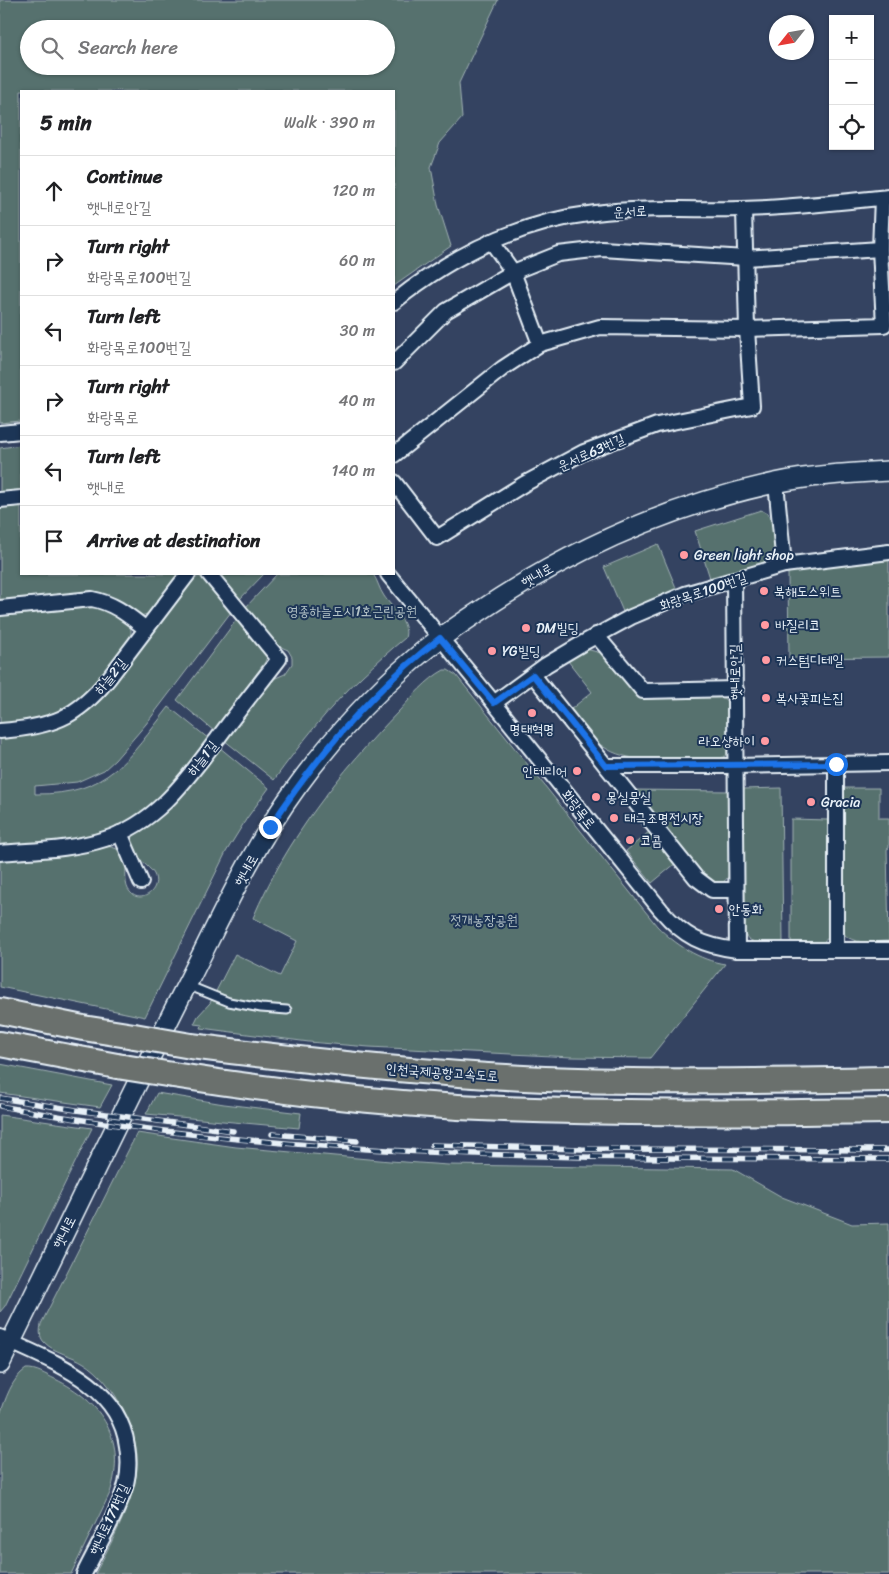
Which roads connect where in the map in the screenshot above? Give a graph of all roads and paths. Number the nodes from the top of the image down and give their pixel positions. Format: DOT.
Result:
graph roads {
  1 [pos="885,197"];
  2 [pos="744,209"];
  3 [pos="491,241"];
  4 [pos="880,249"];
  5 [pos="746,258"];
  6 [pos="513,272"];
  7 [pos="395,301"];
  8 [pos="747,329"];
  9 [pos="540,344"];
  10 [pos="395,362"];
  11 [pos="20,431"];
  12 [pos="0,433"];
  13 [pos="395,454"];
  14 [pos="889,471"];
  15 [pos="395,483"];
  16 [pos="776,483"];
  17 [pos="20,498"];
  18 [pos="0,500"];
  19 [pos="889,552"];
  20 [pos="784,565"];
  21 [pos="187,575"];
  22 [pos="210,575"];
  23 [pos="389,575"];
  24 [pos="734,579"];
  25 [pos="0,608"];
  26 [pos="146,629"];
  27 [pos="596,635"];
  28 [pos="440,638"];
  29 [pos="533,675"];
  30 [pos="736,688"];
  31 [pos="494,703"];
  32 [pos="0,731"];
  33 [pos="889,763"];
  34 [pos="836,764"];
  35 [pos="606,766"];
  36 [pos="736,766"];
  37 [pos="120,833"];
  38 [pos="0,853"];
  39 [pos="141,882"];
  40 [pos="736,890"];
  41 [pos="737,950"];
  42 [pos="836,950"];
  43 [pos="889,950"];
  44 [pos="186,985"];
  45 [pos="287,1010"];
  46 [pos="0,1011"];
  47 [pos="0,1044"];
  48 [pos="889,1079"];
  49 [pos="889,1111"];
  50 [pos="5,1340"];
  51 [pos="0,1364"];
  52 [pos="84,1574"];
  1 -- 2 [label="street, 운서로"];
  1 -- 4 [label="street"];
  2 -- 3 [label="street, 운서로"];
  2 -- 5 [label="street, 운서로63번길"];
  3 -- 6 [label="street"];
  3 -- 7 [label="street, 운서로"];
  4 -- 5 [label="street"];
  4 -- 8 [label="street"];
  5 -- 6 [label="street"];
  5 -- 8 [label="street, 운서로63번길"];
  6 -- 9 [label="street"];
  6 -- 10 [label="street"];
  8 -- 9 [label="street"];
  8 -- 15 [label="street, 운서로63번길"];
  9 -- 13 [label="street"];
  11 -- 12 [label="street"];
  14 -- 16 [label="main road, 햇내로"];
  16 -- 20 [label="street"];
  16 -- 28 [label="main road, 햇내로"];
  17 -- 18 [label="street"];
  19 -- 20 [label="street, 화랑목로100번길"];
  20 -- 24 [label="street, 화랑목로100번길"];
  21 -- 26 [label="street, 하늘2길"];
  22 -- 37 [label="street, 하늘1길"];
  23 -- 28 [label="street, 화랑목로"];
  24 -- 27 [label="street, 화랑목로100번길"];
  24 -- 30 [label="street, 햇내로안길"];
  25 -- 26 [label="street"];
  26 -- 32 [label="street, 하늘2길"];
  27 -- 29 [label="street, 화랑목로100번길"];
  27 -- 30 [label="street"];
  28 -- 31 [label="street, 화랑목로"];
  28 -- 44 [label="main road, 햇내로"];
  29 -- 31 [label="street, 화랑목로100번길"];
  29 -- 35 [label="street"];
  30 -- 36 [label="street, 햇내로안길"];
  31 -- 41 [label="street, 화랑목로"];
  33 -- 34 [label="street"];
  34 -- 36 [label="street"];
  34 -- 42 [label="street"];
  35 -- 36 [label="street"];
  35 -- 40 [label="street"];
  36 -- 40 [label="street"];
  37 -- 38 [label="street, 하늘1길"];
  37 -- 39 [label="street"];
  40 -- 41 [label="street"];
  41 -- 42 [label="street, 화랑목로"];
  42 -- 43 [label="street, 화랑목로"];
  44 -- 45 [label="lane"];
  44 -- 50 [label="main road, 햇내로"];
  46 -- 48 [label="highway, 인천국제공항고속도로, bridge"];
  47 -- 49 [label="highway, bridge"];
  50 -- 51 [label="main road, 햇내로"];
  50 -- 52 [label="street, 햇내로171번길"];
}
